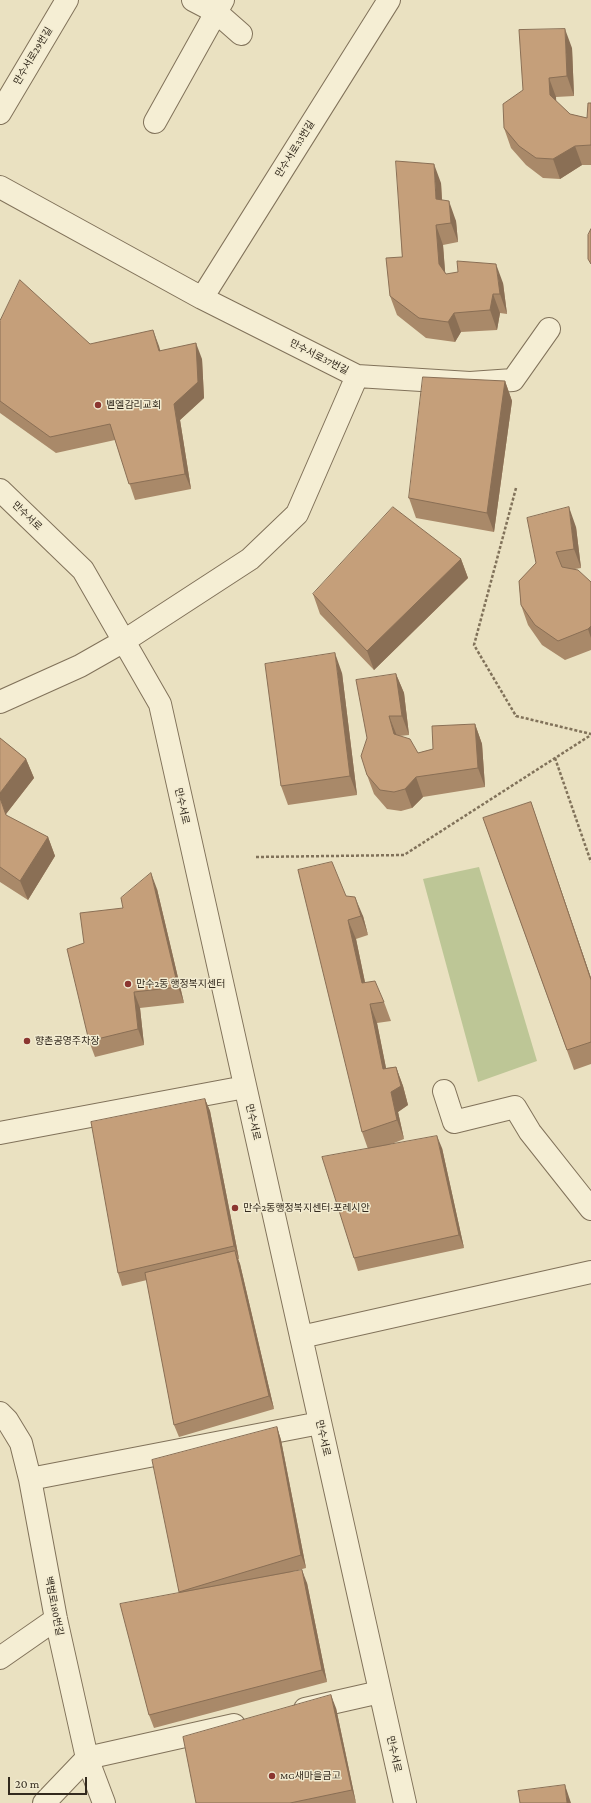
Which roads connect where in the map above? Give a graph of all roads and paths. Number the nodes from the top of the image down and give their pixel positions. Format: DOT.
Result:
graph roads {
  1 [pos="67,0"];
  2 [pos="194,0"];
  3 [pos="389,0"];
  4 [pos="219,6"];
  5 [pos="242,34"];
  6 [pos="0,113"];
  7 [pos="155,122"];
  8 [pos="0,187"];
  9 [pos="202,298"];
  10 [pos="549,329"];
  11 [pos="357,376"];
  12 [pos="516,488"];
  13 [pos="0,490"];
  14 [pos="124,641"];
  15 [pos="0,702"];
  16 [pos="591,735"];
  17 [pos="555,758"];
  18 [pos="256,857"];
  19 [pos="591,862"];
  20 [pos="245,1087"];
  21 [pos="444,1091"];
  22 [pos="0,1133"];
  23 [pos="591,1209"];
  24 [pos="591,1272"];
  25 [pos="301,1337"];
  26 [pos="0,1413"];
  27 [pos="320,1423"];
  28 [pos="30,1479"];
  29 [pos="56,1619"];
  30 [pos="0,1658"];
  31 [pos="380,1692"];
  32 [pos="287,1713"];
  33 [pos="256,1720"];
  34 [pos="87,1758"];
  35 [pos="44,1803"];
  36 [pos="104,1803"];
  37 [pos="404,1803"];
  1 -- 6 [label="street, 만수서로29번길"];
  2 -- 4 [label="street"];
  3 -- 9 [label="street, 만수서로33번길"];
  4 -- 5 [label="street"];
  4 -- 7 [label="street"];
  8 -- 9 [label="street, 만수서로37번길"];
  9 -- 11 [label="street, 만수서로37번길"];
  10 -- 11 [label="street"];
  11 -- 14 [label="street, 만수서로37번길"];
  12 -- 16 [label="path"];
  13 -- 14 [label="street, 만수서로"];
  14 -- 15 [label="street, 만수서로37번길"];
  14 -- 20 [label="street, 만수서로"];
  16 -- 17 [label="path"];
  17 -- 18 [label="path"];
  17 -- 19 [label="path"];
  20 -- 22 [label="street"];
  20 -- 25 [label="street, 만수서로"];
  21 -- 23 [label="street"];
  24 -- 25 [label="street"];
  25 -- 27 [label="street, 만수서로"];
  26 -- 28 [label="street, 백범로180번길"];
  27 -- 28 [label="street"];
  27 -- 31 [label="street, 만수서로"];
  28 -- 29 [label="street, 백범로180번길"];
  29 -- 30 [label="street"];
  29 -- 34 [label="street, 백범로180번길"];
  31 -- 32 [label="street"];
  31 -- 37 [label="street, 만수서로"];
  33 -- 34 [label="street"];
  34 -- 35 [label="street"];
  34 -- 36 [label="street, 백범로180번길"];
}
